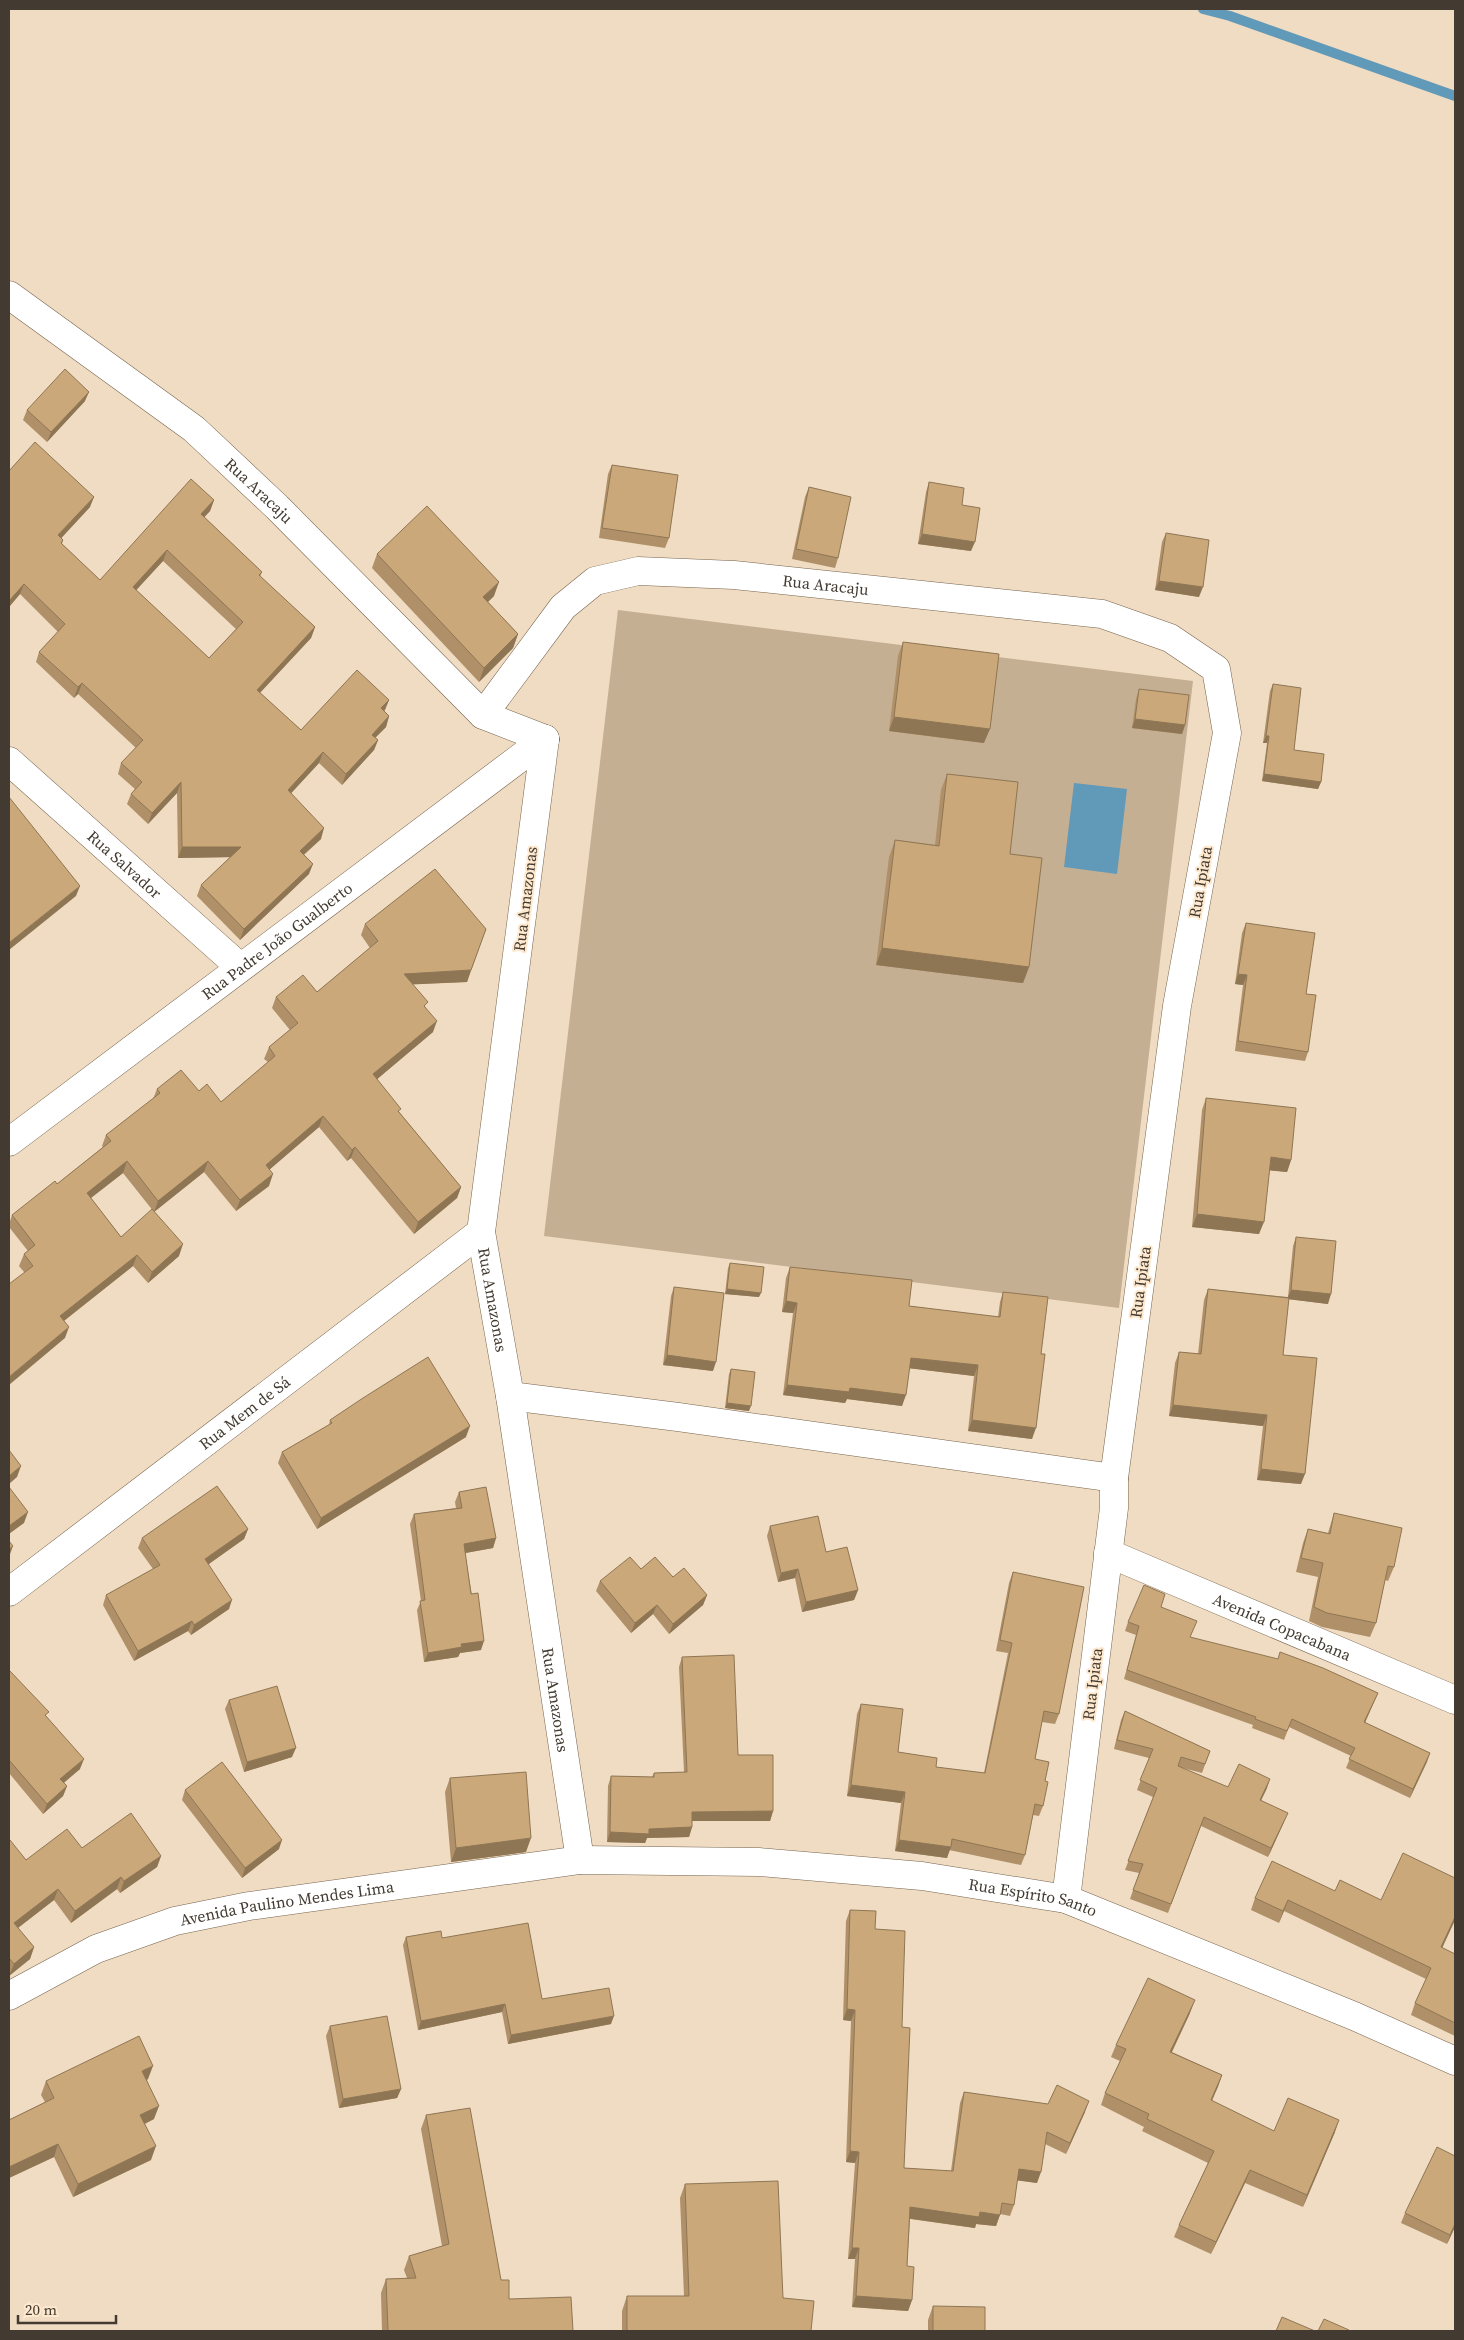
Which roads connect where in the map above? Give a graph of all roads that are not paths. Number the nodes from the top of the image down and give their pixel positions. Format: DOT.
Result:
graph roads {
  1 [pos="9,295"];
  2 [pos="1216,669"];
  3 [pos="483,715"];
  4 [pos="545,739"];
  5 [pos="9,761"];
  6 [pos="240,967"];
  7 [pos="9,1142"];
  8 [pos="481,1232"];
  9 [pos="510,1396"];
  10 [pos="1114,1478"];
  11 [pos="1108,1554"];
  12 [pos="9,1592"];
  13 [pos="1455,1700"];
  14 [pos="580,1860"];
  15 [pos="1066,1898"];
  16 [pos="9,1996"];
  17 [pos="1455,2061"];
  1 -- 3 [label="street, Rua Aracaju"];
  2 -- 3 [label="street, Rua Aracaju"];
  2 -- 10 [label="street, Rua Ipiata"];
  3 -- 4 [label="street, Rua Aracaju"];
  4 -- 6 [label="street, Rua Padre João Gualberto"];
  4 -- 8 [label="street, Rua Amazonas"];
  5 -- 6 [label="street, Rua Salvador"];
  6 -- 7 [label="street, Rua Padre João Gualberto"];
  8 -- 9 [label="street, Rua Amazonas"];
  8 -- 12 [label="street, Rua Mem de Sá"];
  9 -- 10 [label="street"];
  9 -- 14 [label="street, Rua Amazonas"];
  10 -- 11 [label="street, Rua Ipiata"];
  11 -- 13 [label="street, Avenida Copacabana"];
  11 -- 15 [label="street, Rua Ipiata"];
  14 -- 15 [label="street, Rua Espírito Santo"];
  14 -- 16 [label="street, Avenida Paulino Mendes Lima"];
  15 -- 17 [label="street, Rua Espírito Santo"];
}
